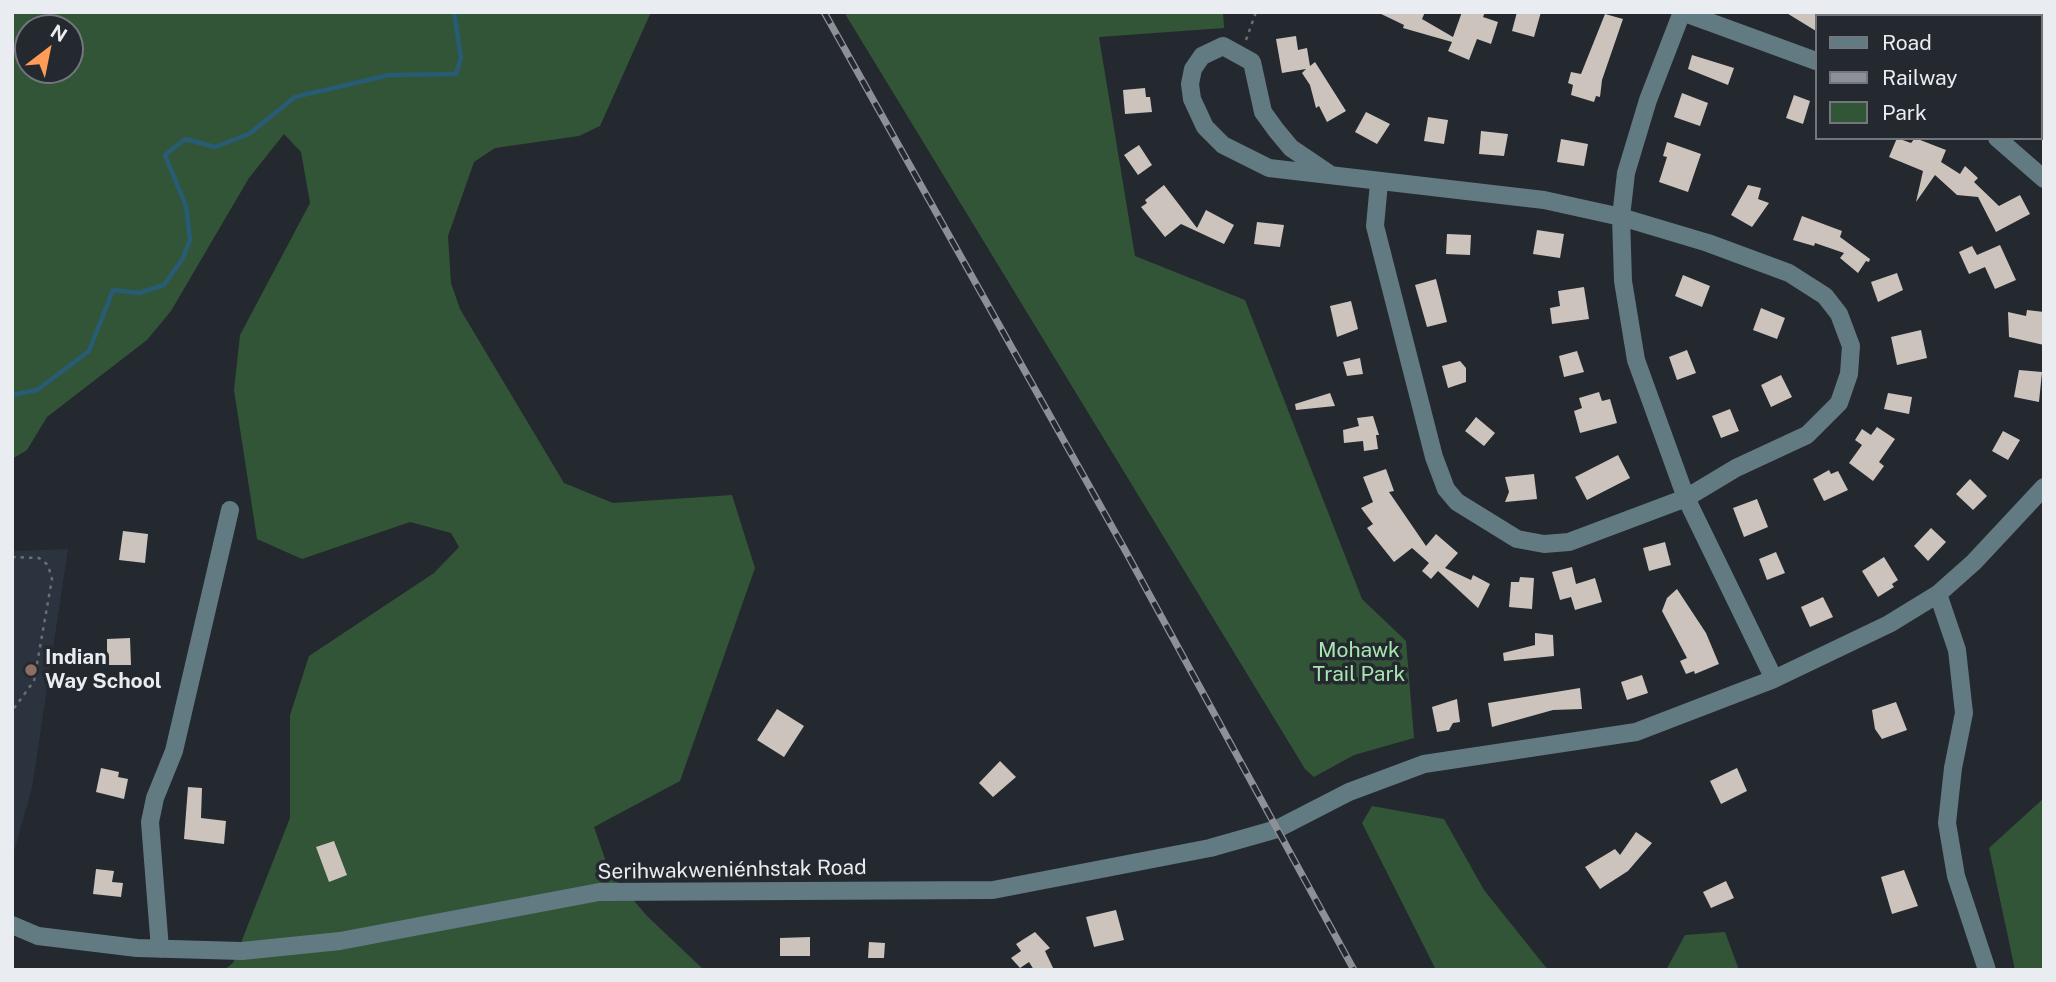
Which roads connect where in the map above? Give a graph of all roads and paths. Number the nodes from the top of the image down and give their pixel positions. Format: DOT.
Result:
graph roads {
  1 [pos="1256,12"];
  2 [pos="1682,12"];
  3 [pos="1242,53"];
  4 [pos="1814,60"];
  5 [pos="1999,140"];
  6 [pos="1328,173"];
  7 [pos="2044,179"];
  8 [pos="1379,183"];
  9 [pos="1621,217"];
  10 [pos="2044,487"];
  11 [pos="1686,498"];
  12 [pos="230,510"];
  13 [pos="12,557"];
  14 [pos="1938,594"];
  15 [pos="1773,679"];
  16 [pos="12,711"];
  17 [pos="12,925"];
  18 [pos="160,949"];
  19 [pos="1987,970"];
  1 -- 3 [label="path"];
  2 -- 4 [label="street"];
  2 -- 9 [label="street"];
  3 -- 6 [label="street"];
  3 -- 6 [label="street"];
  5 -- 7 [label="street"];
  6 -- 8 [label="street"];
  8 -- 9 [label="street"];
  8 -- 11 [label="street"];
  9 -- 11 [label="street"];
  9 -- 11 [label="street"];
  10 -- 14 [label="street, Serihwakweniénhstak Road"];
  11 -- 15 [label="street"];
  12 -- 18 [label="street"];
  13 -- 16 [label="path"];
  14 -- 15 [label="street, Serihwakweniénhstak Road"];
  14 -- 19 [label="street"];
  15 -- 18 [label="street, Serihwakweniénhstak Road"];
  17 -- 18 [label="street, Serihwakweniénhstak Road"];
}
